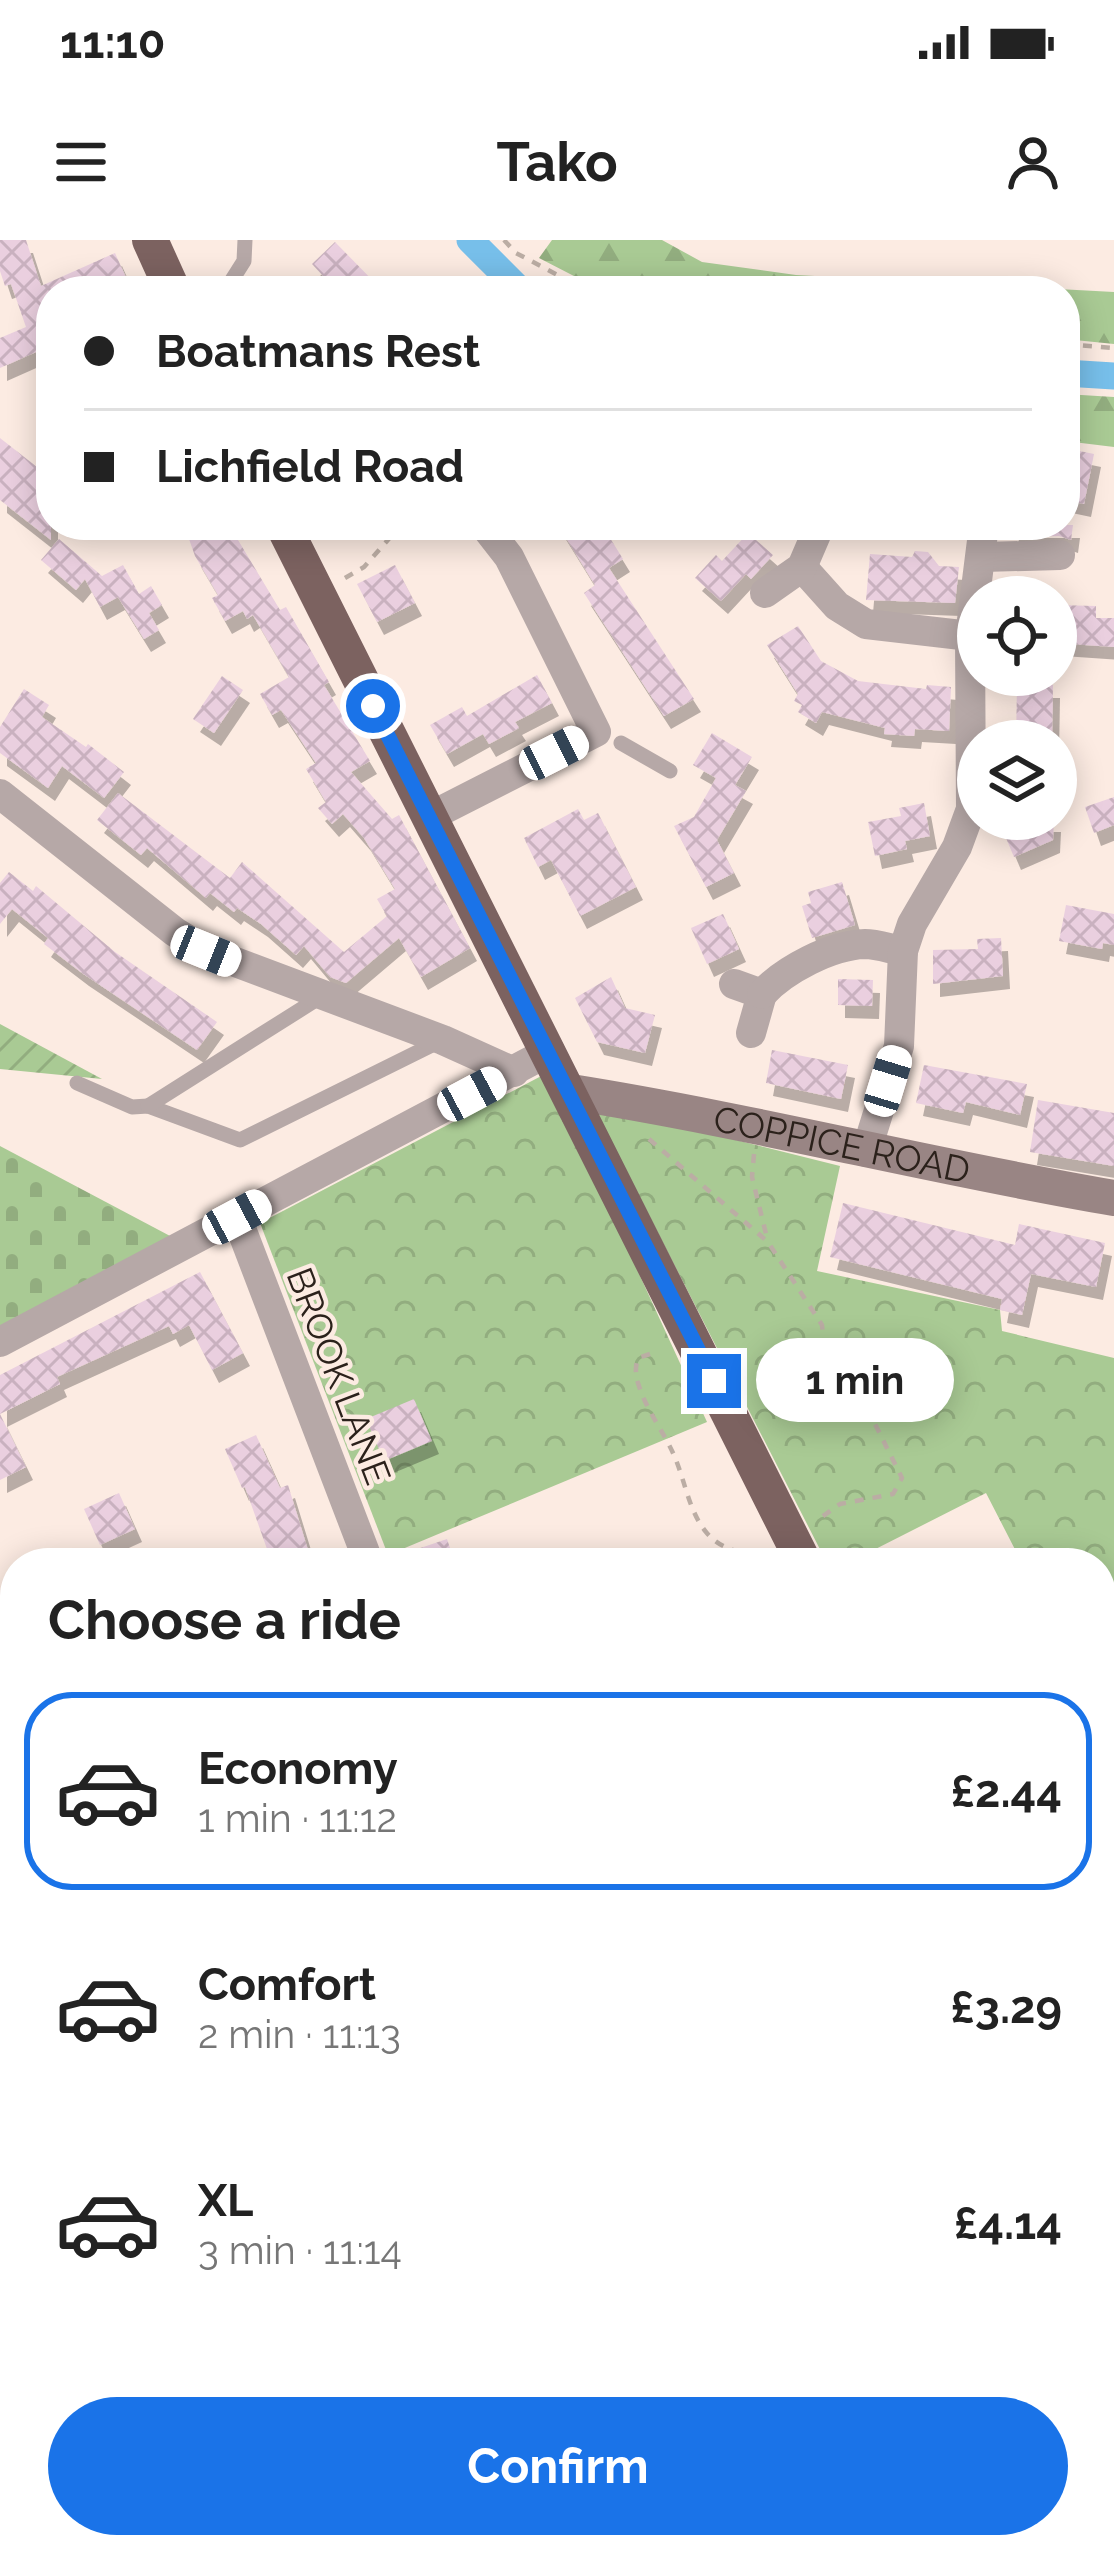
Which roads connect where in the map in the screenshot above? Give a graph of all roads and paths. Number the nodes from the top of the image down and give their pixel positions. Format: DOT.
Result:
graph roads {
  1 [pos="150,240"];
  2 [pos="244,240"];
  3 [pos="504,240"];
  4 [pos="166,276"];
  5 [pos="234,276"];
  6 [pos="559,276"];
  7 [pos="1080,345"];
  8 [pos="1114,348"];
  9 [pos="290,540"];
  10 [pos="388,540"];
  11 [pos="495,540"];
  12 [pos="814,540"];
  13 [pos="984,540"];
  14 [pos="1060,556"];
  15 [pos="983,557"];
  16 [pos="802,567"];
  17 [pos="980,576"];
  18 [pos="765,592"];
  19 [pos="317,595"];
  20 [pos="957,634"];
  21 [pos="970,696"];
  22 [pos="609,737"];
  23 [pos="670,771"];
  24 [pos="0,794"];
  25 [pos="429,817"];
  26 [pos="903,951"];
  27 [pos="322,996"];
  28 [pos="751,1033"];
  29 [pos="443,1040"];
  30 [pos="550,1051"];
  31 [pos="514,1072"];
  32 [pos="77,1083"];
  33 [pos="571,1092"];
  34 [pos="631,1102"];
  35 [pos="148,1106"];
  36 [pos="756,1126"];
  37 [pos="866,1152"];
  38 [pos="1114,1198"];
  39 [pos="237,1217"];
  40 [pos="768,1242"];
  41 [pos="0,1342"];
  42 [pos="650,1354"];
  43 [pos="827,1381"];
  44 [pos="780,1404"];
  45 [pos="363,1548"];
  46 [pos="728,1548"];
  47 [pos="797,1548"];
  48 [pos="804,1548"];
  1 -- 4 [label="highway"];
  2 -- 5 [label="lane"];
  3 -- 6 [label="path"];
  7 -- 8 [label="path"];
  9 -- 19 [label="highway"];
  10 -- 19 [label="path"];
  11 -- 22 [label="street"];
  12 -- 16 [label="street"];
  13 -- 15 [label="street"];
  14 -- 15 [label="street"];
  15 -- 17 [label="street"];
  16 -- 18 [label="street"];
  16 -- 20 [label="street"];
  19 -- 25 [label="highway"];
  21 -- 26 [label="street"];
  22 -- 23 [label="lane"];
  22 -- 25 [label="street"];
  24 -- 27 [label="street"];
  25 -- 30 [label="highway"];
  26 -- 28 [label="street"];
  26 -- 37 [label="street"];
  27 -- 29 [label="street"];
  27 -- 35 [label="lane"];
  29 -- 31 [label="street"];
  29 -- 35 [label="lane"];
  30 -- 31 [label="street"];
  30 -- 33 [label="highway"];
  31 -- 39 [label="street"];
  32 -- 35 [label="lane"];
  33 -- 34 [label="main road, COPPICE ROAD"];
  33 -- 47 [label="highway"];
  34 -- 36 [label="main road, COPPICE ROAD"];
  34 -- 40 [label="path"];
  36 -- 37 [label="main road, COPPICE ROAD"];
  36 -- 40 [label="path"];
  37 -- 38 [label="main road, COPPICE ROAD"];
  39 -- 41 [label="street"];
  39 -- 45 [label="street, BROOK LANE"];
  40 -- 43 [label="path"];
  42 -- 46 [label="path"];
  43 -- 44 [label="path"];
  43 -- 48 [label="path"];
}
